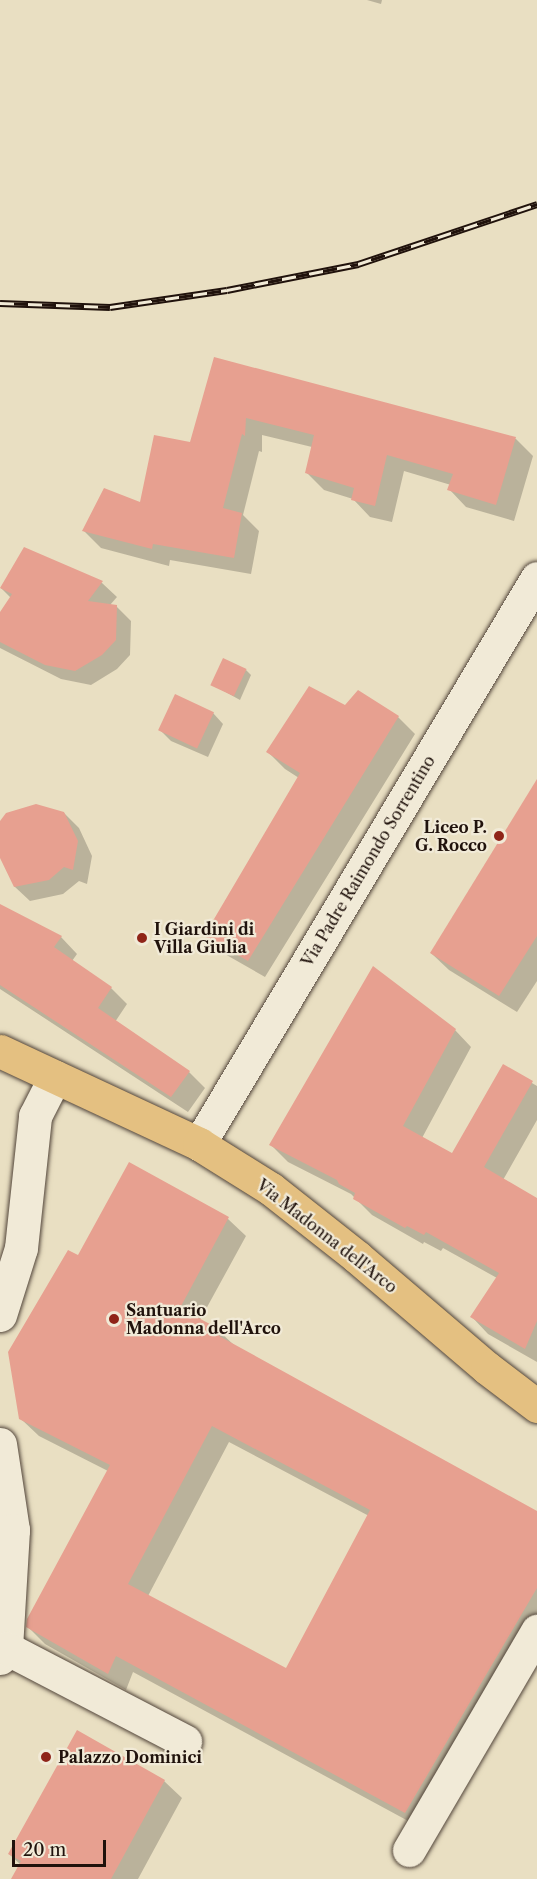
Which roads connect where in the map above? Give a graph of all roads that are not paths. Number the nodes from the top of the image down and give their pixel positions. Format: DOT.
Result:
graph roads {
  1 [pos="537,578"];
  2 [pos="2,1057"];
  3 [pos="55,1077"];
  4 [pos="199,1144"];
  5 [pos="0,1315"];
  6 [pos="537,1406"];
  7 [pos="0,1444"];
  8 [pos="6,1531"];
  9 [pos="537,1631"];
  10 [pos="3,1653"];
  11 [pos="185,1741"];
  12 [pos="409,1850"];
  1 -- 4 [label="street, Via Padre Raimondo Sorrentino"];
  2 -- 3 [label="main road, Via Madonna dell'Arco"];
  3 -- 4 [label="main road, Via Madonna dell'Arco"];
  3 -- 5 [label="street"];
  4 -- 6 [label="main road, Via Madonna dell'Arco"];
  7 -- 8 [label="street"];
  8 -- 10 [label="street"];
  9 -- 12 [label="street"];
  10 -- 11 [label="street"];
}
